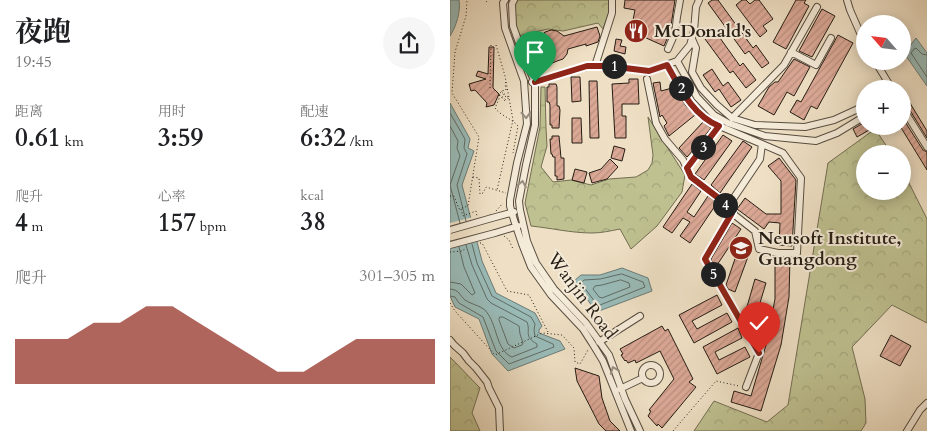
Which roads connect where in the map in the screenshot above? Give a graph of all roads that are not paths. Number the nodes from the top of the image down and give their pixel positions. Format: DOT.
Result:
graph roads {
  1 [pos="505,0"];
  2 [pos="514,0"];
  3 [pos="612,0"];
  4 [pos="680,0"];
  5 [pos="699,0"];
  6 [pos="847,0"];
  7 [pos="817,7"];
  8 [pos="856,24"];
  9 [pos="692,38"];
  10 [pos="831,38"];
  11 [pos="668,49"];
  12 [pos="791,52"];
  13 [pos="677,61"];
  14 [pos="667,65"];
  15 [pos="596,66"];
  16 [pos="647,79"];
  17 [pos="535,82"];
  18 [pos="525,84"];
  19 [pos="856,110"];
  20 [pos="732,118"];
  21 [pos="856,121"];
  22 [pos="911,121"];
  23 [pos="719,126"];
  24 [pos="762,144"];
  25 [pos="927,147"];
  26 [pos="687,168"];
  27 [pos="520,210"];
  28 [pos="512,213"];
  29 [pos="732,213"];
  30 [pos="520,226"];
  31 [pos="450,230"];
  32 [pos="450,245"];
  33 [pos="640,316"];
  34 [pos="450,340"];
  35 [pos="596,342"];
  36 [pos="643,378"];
  37 [pos="746,387"];
  38 [pos="618,389"];
  39 [pos="927,403"];
  40 [pos="500,431"];
  41 [pos="631,431"];
  42 [pos="640,431"];
  43 [pos="906,431"];
  1 -- 18 [label="street, Wanjin Road"];
  2 -- 17 [label="street, Wanjin Road"];
  3 -- 15 [label="street"];
  4 -- 11 [label="street"];
  5 -- 9 [label="street"];
  6 -- 8 [label="street"];
  7 -- 12 [label="street"];
  9 -- 13 [label="street"];
  9 -- 20 [label="street"];
  10 -- 12 [label="street"];
  12 -- 20 [label="street"];
  13 -- 14 [label="street"];
  13 -- 21 [label="street"];
  14 -- 15 [label="street"];
  14 -- 23 [label="street"];
  15 -- 17 [label="street"];
  16 -- 26 [label="street"];
  17 -- 18 [label="street"];
  27 -- 17 [label="street, Wanjin Road, one-way"];
  18 -- 28 [label="street, Wanjin Road, one-way"];
  19 -- 20 [label="street"];
  22 -- 25 [label="street"];
  23 -- 24 [label="street"];
  23 -- 26 [label="street"];
  24 -- 29 [label="street"];
  24 -- 29 [label="street"];
  26 -- 29 [label="street"];
  27 -- 28 [label="street"];
  27 -- 30 [label="street, Wanjin Road"];
  28 -- 30 [label="street, Wanjin Road"];
  28 -- 31 [label="street, bridge"];
  29 -- 37 [label="street"];
  30 -- 32 [label="street, bridge"];
  30 -- 35 [label="street, Wanjin Road"];
  33 -- 35 [label="street"];
  34 -- 40 [label="street"];
  35 -- 38 [label="street, Wanjin Road"];
  36 -- 38 [label="street"];
  38 -- 41 [label="street, Wanjin Road"];
  38 -- 42 [label="street, Wanjin Road"];
  39 -- 43 [label="street"];
}
